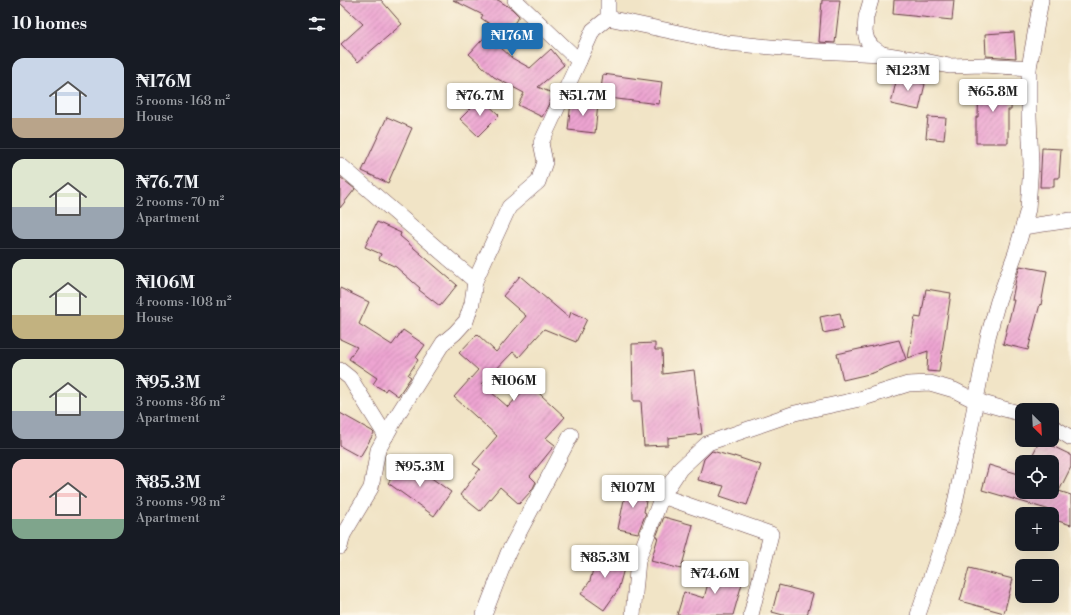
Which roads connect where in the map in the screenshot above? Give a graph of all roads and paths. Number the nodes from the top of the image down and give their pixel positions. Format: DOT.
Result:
graph roads {
  1 [pos="515,0"];
  2 [pos="608,0"];
  3 [pos="871,0"];
  4 [pos="1041,0"];
  5 [pos="608,18"];
  6 [pos="882,54"];
  7 [pos="578,61"];
  8 [pos="1029,68"];
  9 [pos="340,165"];
  10 [pos="1071,220"];
  11 [pos="1023,227"];
  12 [pos="474,281"];
  13 [pos="340,370"];
  14 [pos="976,401"];
  15 [pos="1015,412"];
  16 [pos="386,436"];
  17 [pos="571,436"];
  18 [pos="662,496"];
  19 [pos="340,547"];
  20 [pos="484,615"];
  21 [pos="633,615"];
  22 [pos="751,615"];
  23 [pos="918,615"];
  1 -- 7 [label="street"];
  2 -- 5 [label="street"];
  3 -- 6 [label="street"];
  4 -- 8 [label="street"];
  5 -- 6 [label="street"];
  5 -- 7 [label="street"];
  6 -- 8 [label="street"];
  7 -- 12 [label="street"];
  8 -- 11 [label="street"];
  9 -- 12 [label="street"];
  10 -- 11 [label="street"];
  11 -- 14 [label="street"];
  12 -- 16 [label="street"];
  13 -- 16 [label="street"];
  14 -- 15 [label="street"];
  14 -- 18 [label="street"];
  14 -- 23 [label="street"];
  16 -- 19 [label="street"];
  17 -- 20 [label="street"];
  18 -- 21 [label="street"];
  18 -- 22 [label="street"];
}
